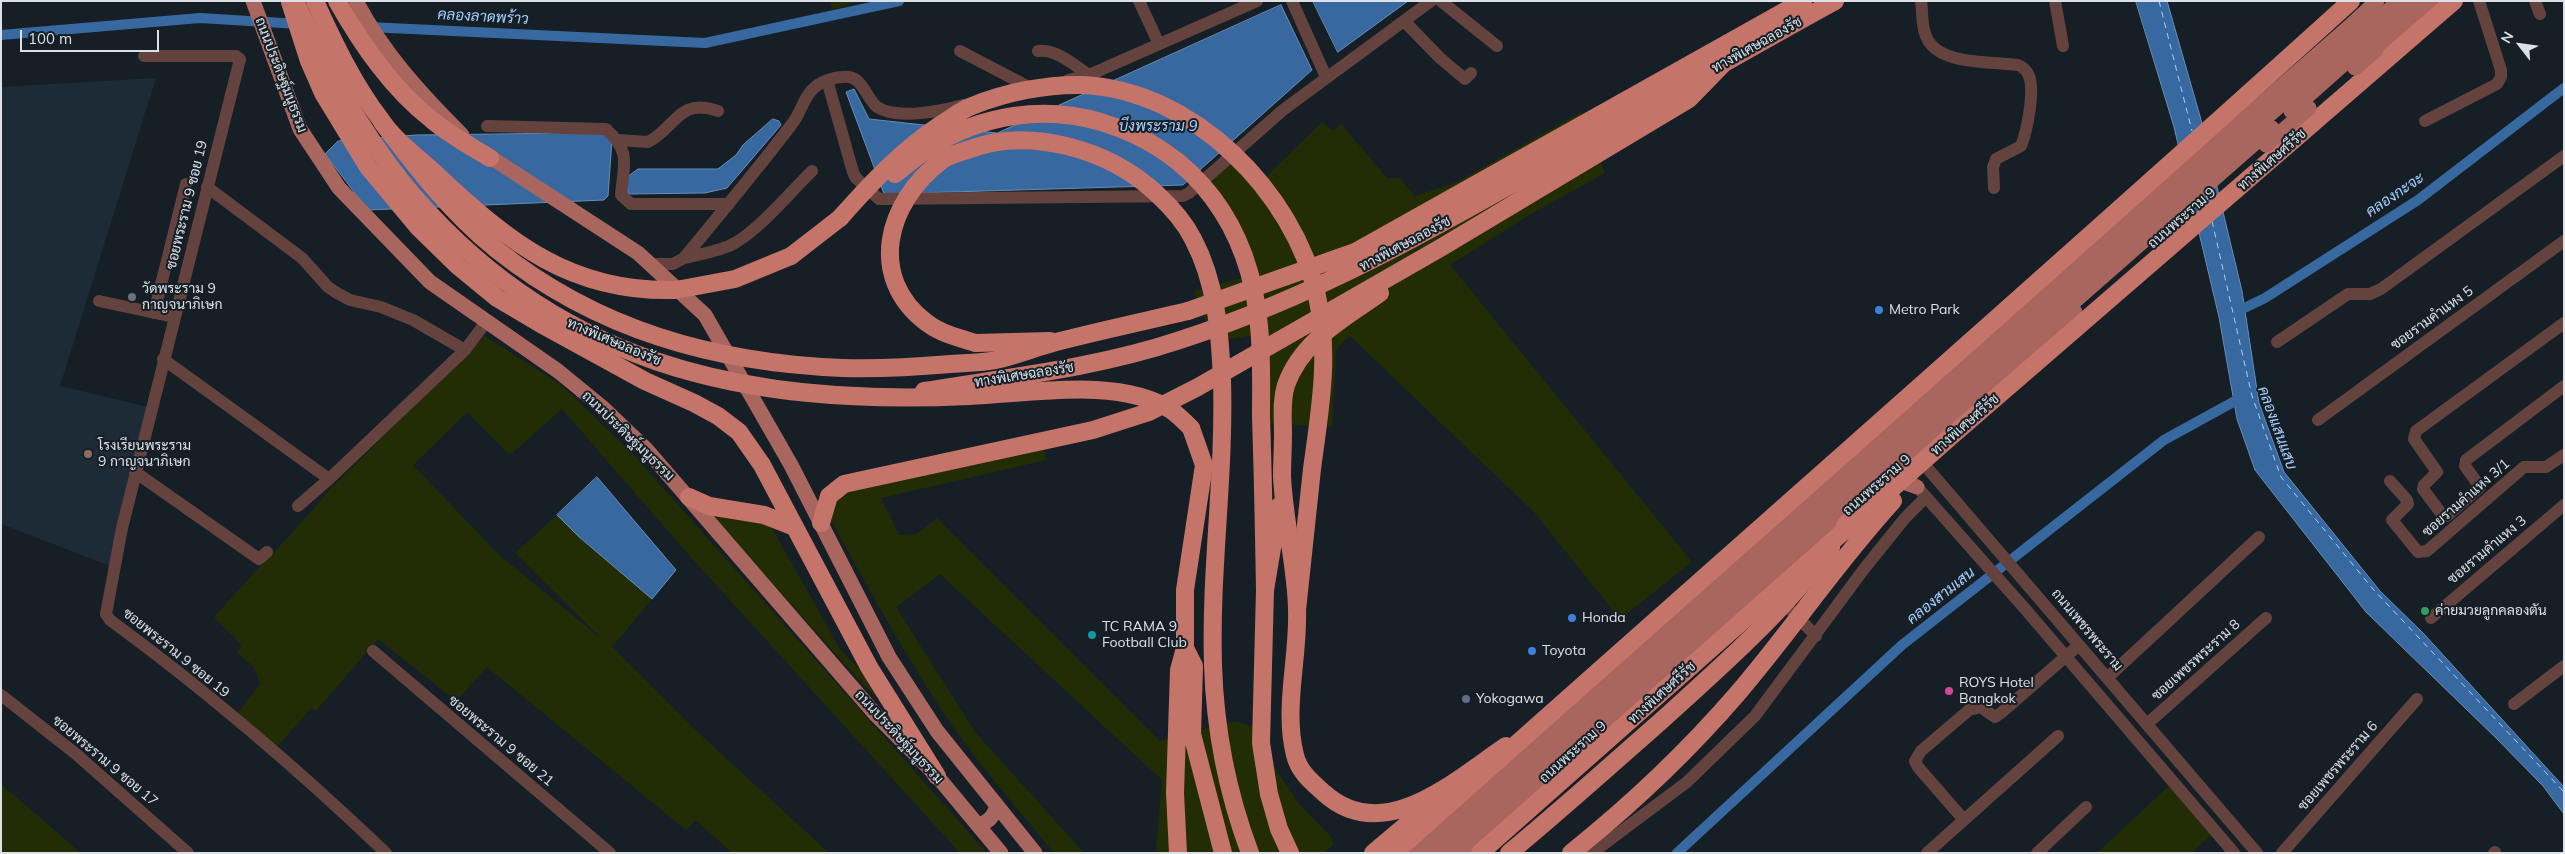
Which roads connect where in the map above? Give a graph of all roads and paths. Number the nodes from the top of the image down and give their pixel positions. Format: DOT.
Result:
graph roads {
  1 [pos="253,1"];
  2 [pos="290,1"];
  3 [pos="295,1"];
  4 [pos="315,1"];
  5 [pos="337,1"];
  6 [pos="356,1"];
  7 [pos="1138,1"];
  8 [pos="1257,1"];
  9 [pos="1292,1"];
  10 [pos="1431,1"];
  11 [pos="1441,1"];
  12 [pos="1803,1"];
  13 [pos="1835,1"];
  14 [pos="1922,1"];
  15 [pos="2055,1"];
  16 [pos="2351,1"];
  17 [pos="2377,1"];
  18 [pos="2399,1"];
  19 [pos="2415,1"];
  20 [pos="2433,1"];
  21 [pos="2454,1"];
  22 [pos="2479,1"];
  23 [pos="2535,1"];
  24 [pos="2540,14"];
  25 [pos="1404,21"];
  26 [pos="1159,44"];
  27 [pos="1497,46"];
  28 [pos="2063,46"];
  29 [pos="960,51"];
  30 [pos="1038,51"];
  31 [pos="144,56"];
  32 [pos="1725,62"];
  33 [pos="1471,73"];
  34 [pos="1089,75"];
  35 [pos="1326,77"];
  36 [pos="827,80"];
  37 [pos="1029,87"];
  38 [pos="718,111"];
  39 [pos="2425,121"];
  40 [pos="382,122"];
  41 [pos="487,126"];
  42 [pos="618,140"];
  43 [pos="2564,156"];
  44 [pos="490,158"];
  45 [pos="812,171"];
  46 [pos="208,187"];
  47 [pos="1994,188"];
  48 [pos="204,200"];
  49 [pos="729,204"];
  50 [pos="840,218"];
  51 [pos="2564,240"];
  52 [pos="1442,247"];
  53 [pos="684,258"];
  54 [pos="650,264"];
  55 [pos="99,301"];
  56 [pos="154,313"];
  57 [pos="174,317"];
  58 [pos="486,322"];
  59 [pos="2564,323"];
  60 [pos="2002,331"];
  61 [pos="1060,341"];
  62 [pos="2277,342"];
  63 [pos="465,350"];
  64 [pos="2022,357"];
  65 [pos="163,359"];
  66 [pos="2564,386"];
  67 [pos="889,397"];
  68 [pos="2318,420"];
  69 [pos="1892,428"];
  70 [pos="1948,439"];
  71 [pos="1876,441"];
  72 [pos="1914,453"];
  73 [pos="2564,455"];
  74 [pos="1898,466"];
  75 [pos="136,472"];
  76 [pos="1282,477"];
  77 [pos="1886,477"];
  78 [pos="329,478"];
  79 [pos="2390,481"];
  80 [pos="1922,492"];
  81 [pos="1866,495"];
  82 [pos="689,497"];
  83 [pos="2564,505"];
  84 [pos="298,506"];
  85 [pos="821,523"];
  86 [pos="796,527"];
  87 [pos="2259,537"];
  88 [pos="267,552"];
  89 [pos="1265,590"];
  90 [pos="1785,604"];
  91 [pos="1298,610"];
  92 [pos="2266,618"];
  93 [pos="2430,618"];
  94 [pos="1816,636"];
  95 [pos="2079,645"];
  96 [pos="1185,648"];
  97 [pos="374,651"];
  98 [pos="2065,657"];
  99 [pos="1213,666"];
  100 [pos="2564,666"];
  101 [pos="2107,678"];
  102 [pos="1,695"];
  103 [pos="2417,700"];
  104 [pos="2514,704"];
  105 [pos="2147,724"];
  106 [pos="1536,726"];
  107 [pos="2058,736"];
  108 [pos="1496,774"];
  109 [pos="938,776"];
  110 [pos="997,806"];
  111 [pos="2086,806"];
  112 [pos="1210,807"];
  113 [pos="1964,820"];
  114 [pos="978,825"];
  115 [pos="188,853"];
  116 [pos="386,853"];
  117 [pos="610,853"];
  118 [pos="1001,853"];
  119 [pos="1035,853"];
  120 [pos="1178,853"];
  121 [pos="1223,853"];
  122 [pos="1250,853"];
  123 [pos="1290,853"];
  124 [pos="1373,853"];
  125 [pos="1394,853"];
  126 [pos="1410,853"];
  127 [pos="1428,853"];
  128 [pos="1446,853"];
  129 [pos="1460,853"];
  130 [pos="1480,853"];
  131 [pos="1509,853"];
  132 [pos="1571,853"];
  133 [pos="1592,853"];
  134 [pos="1927,853"];
  135 [pos="2037,853"];
  136 [pos="2234,853"];
  137 [pos="2258,853"];
  138 [pos="2282,853"];
  1 -- 58 [label="main road, ถนนประดิษฐ์มนูธรรม"];
  2 -- 86 [label="highway"];
  3 -- 67 [label="highway, ทางพิเศษฉลองรัช, bridge"];
  4 -- 40 [label="highway, ทางพิเศษฉลองรัช"];
  5 -- 44 [label="highway"];
  6 -- 44 [label="main road, ถนนประดิษฐ์มนูธรรม"];
  7 -- 26 [label="street"];
  8 -- 26 [label="street"];
  9 -- 35 [label="street"];
  10 -- 25 [label="street"];
  11 -- 27 [label="street"];
  12 -- 61 [label="highway, ทางพิเศษฉลองรัช, bridge"];
  13 -- 32 [label="highway, ทางพิเศษฉลองรัช"];
  14 -- 47 [label="street"];
  15 -- 28 [label="street"];
  16 -- 106 [label="highway, bridge"];
  17 -- 60 [label="main road, bridge"];
  18 -- 127 [label="main road, ถนนพระราม 9, bridge"];
  19 -- 128 [label="main road, ถนนพระราม 9, bridge"];
  20 -- 64 [label="main road, ถนนพระราม 9, bridge"];
  21 -- 70 [label="highway, ทางพิเศษศรีรัช"];
  22 -- 39 [label="street"];
  23 -- 24 [label="street"];
  25 -- 33 [label="street"];
  25 -- 35 [label="street"];
  26 -- 34 [label="street"];
  29 -- 37 [label="street"];
  30 -- 34 [label="street"];
  31 -- 46 [label="street, ซอยพระราม 9 ซอย 19"];
  32 -- 52 [label="highway"];
  32 -- 67 [label="highway, ทางพิเศษฉลองรัช, bridge"];
  34 -- 37 [label="street"];
  35 -- 36 [label="street"];
  36 -- 37 [label="street"];
  36 -- 49 [label="street"];
  38 -- 42 [label="street"];
  40 -- 50 [label="highway, bridge"];
  40 -- 61 [label="highway, ทางพิเศษฉลองรัช, bridge"];
  41 -- 42 [label="street"];
  42 -- 49 [label="street"];
  43 -- 62 [label="street"];
  44 -- 54 [label="main road, ถนนประดิษฐ์มนูธรรม"];
  45 -- 53 [label="street"];
  46 -- 48 [label="street, ซอยพระราม 9 ซอย 19"];
  46 -- 63 [label="street"];
  48 -- 56 [label="street"];
  48 -- 57 [label="street, ซอยพระราม 9 ซอย 19"];
  49 -- 53 [label="street"];
  50 -- 89 [label="highway, bridge"];
  50 -- 91 [label="highway, bridge"];
  51 -- 68 [label="street, ซอยรามคำแหง 5"];
  52 -- 76 [label="highway"];
  52 -- 85 [label="highway, bridge"];
  53 -- 54 [label="street"];
  54 -- 85 [label="main road, ถนนประดิษฐ์มนูธรรม"];
  55 -- 56 [label="street"];
  56 -- 57 [label="street"];
  57 -- 65 [label="street, ซอยพระราม 9 ซอย 19"];
  58 -- 63 [label="street"];
  58 -- 82 [label="main road, ถนนประดิษฐ์มนูธรรม"];
  59 -- 66 [label="street"];
  60 -- 64 [label="main road"];
  60 -- 69 [label="main road"];
  61 -- 99 [label="highway, bridge"];
  63 -- 78 [label="street"];
  64 -- 72 [label="main road, ถนนพระราม 9"];
  65 -- 75 [label="street, ซอยพระราม 9 ซอย 19"];
  65 -- 78 [label="street"];
  67 -- 96 [label="highway, bridge"];
  69 -- 71 [label="main road"];
  69 -- 72 [label="street, ถนนเพชรพระราม"];
  70 -- 130 [label="highway, ทางพิเศษศรีรัช, bridge"];
  70 -- 132 [label="highway, bridge"];
  71 -- 74 [label="street"];
  71 -- 108 [label="main road"];
  72 -- 74 [label="main road, ถนนพระราม 9"];
  72 -- 95 [label="street, ถนนเพชรพระราม"];
  73 -- 79 [label="street, ซอยรามคำแหง 3/1"];
  74 -- 77 [label="main road, ถนนพระราม 9"];
  74 -- 80 [label="street"];
  75 -- 88 [label="street"];
  75 -- 116 [label="street, ซอยพระราม 9 ซอย 19"];
  76 -- 89 [label="highway, bridge"];
  76 -- 91 [label="highway, bridge"];
  77 -- 80 [label="main road"];
  77 -- 81 [label="main road, ถนนพระราม 9"];
  78 -- 84 [label="street"];
  80 -- 94 [label="street"];
  80 -- 98 [label="street"];
  81 -- 90 [label="highway"];
  81 -- 129 [label="main road, ถนนพระราม 9"];
  82 -- 86 [label="highway"];
  82 -- 109 [label="main road, ถนนประดิษฐ์มนูธรรม"];
  83 -- 93 [label="street, ซอยรามคำแหง 3"];
  85 -- 110 [label="main road, ถนนประดิษฐ์มนูธรรม"];
  86 -- 109 [label="highway"];
  87 -- 101 [label="street"];
  89 -- 123 [label="highway"];
  90 -- 94 [label="street"];
  90 -- 131 [label="highway"];
  91 -- 106 [label="highway, bridge"];
  92 -- 105 [label="street, ซอยเพชรพระราม 8"];
  94 -- 133 [label="street"];
  95 -- 98 [label="street"];
  95 -- 101 [label="street, ถนนเพชรพระราม"];
  96 -- 112 [label="highway"];
  96 -- 120 [label="highway"];
  97 -- 117 [label="street, ซอยพระราม 9 ซอย 21"];
  98 -- 113 [label="street"];
  98 -- 136 [label="street"];
  99 -- 112 [label="highway"];
  99 -- 122 [label="highway, bridge"];
  100 -- 104 [label="street"];
  101 -- 105 [label="street, ถนนเพชรพระราม"];
  102 -- 115 [label="street, ซอยพระราม 9 ซอย 17"];
  103 -- 138 [label="street, ซอยเพชรพระราม 6"];
  105 -- 137 [label="street, ถนนเพชรพระราม"];
  106 -- 125 [label="highway, bridge"];
  107 -- 113 [label="street"];
  108 -- 124 [label="highway"];
  108 -- 126 [label="main road"];
  109 -- 114 [label="main road, ถนนประดิษฐ์มนูธรรม"];
  110 -- 114 [label="main road"];
  110 -- 119 [label="main road, ถนนประดิษฐ์มนูธรรม"];
  111 -- 135 [label="street"];
  112 -- 121 [label="highway"];
  113 -- 134 [label="street"];
  114 -- 118 [label="main road, ถนนประดิษฐ์มนูธรรม"];
}
